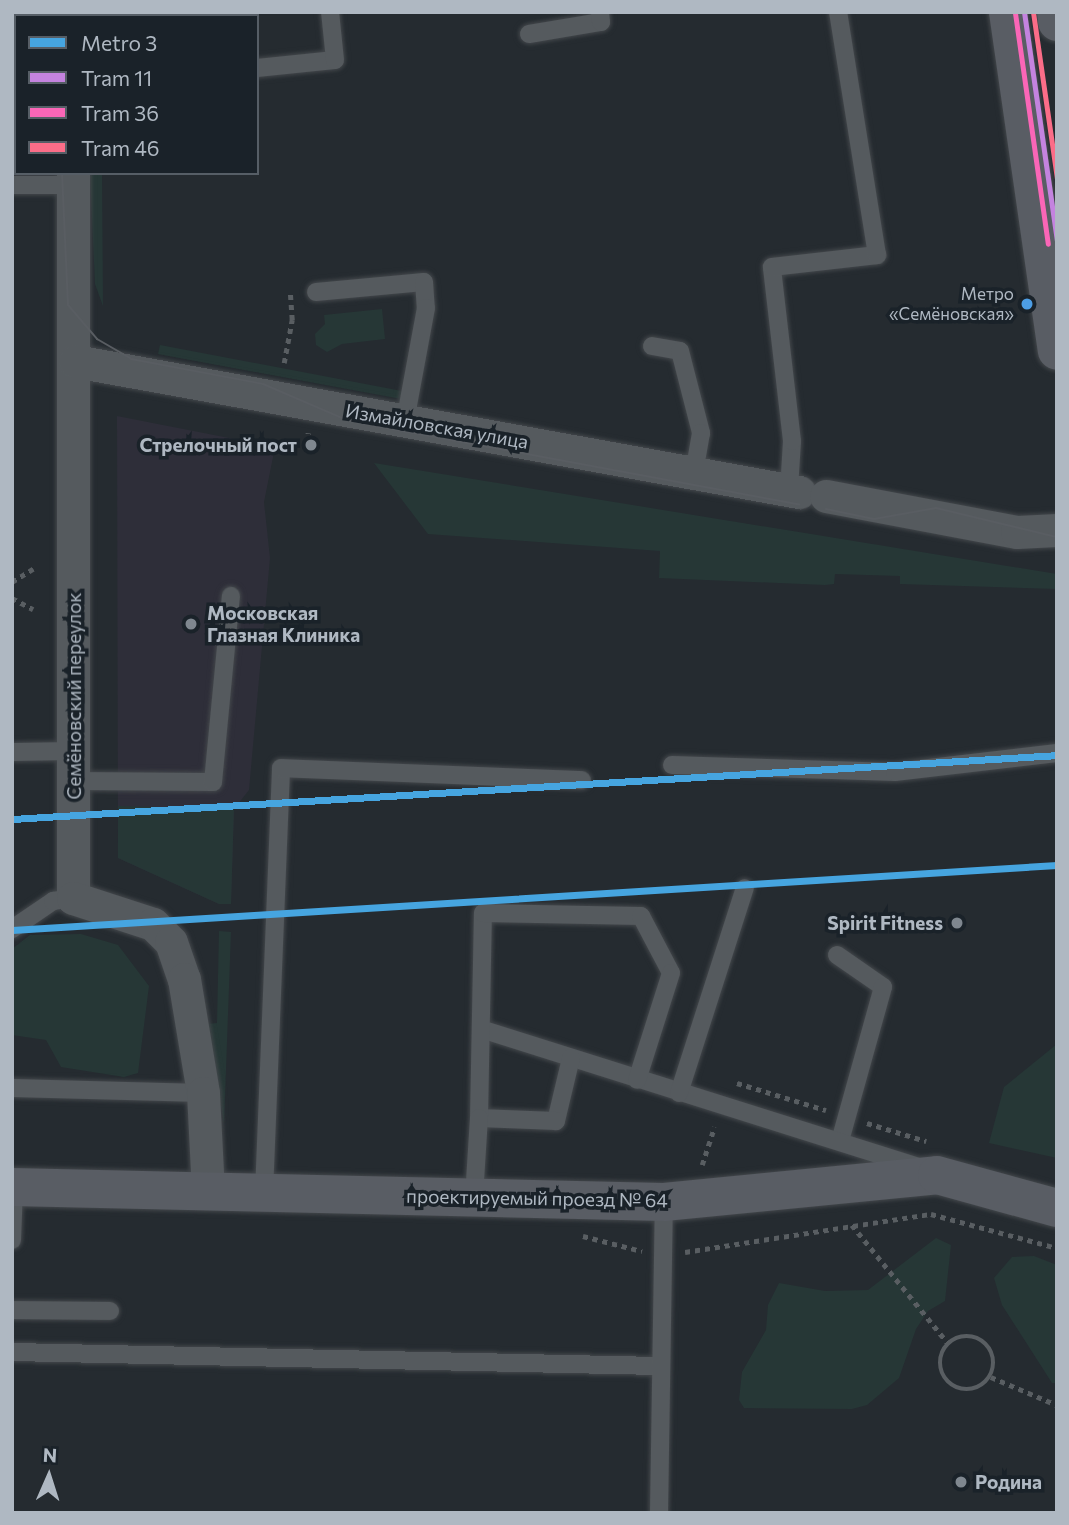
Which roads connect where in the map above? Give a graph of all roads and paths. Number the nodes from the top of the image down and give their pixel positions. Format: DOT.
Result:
graph roads {
  1 [pos="330,12"];
  2 [pos="600,12"];
  3 [pos="838,12"];
  4 [pos="1008,12"];
  5 [pos="1055,12"];
  6 [pos="1057,22"];
  7 [pos="529,34"];
  8 [pos="259,68"];
  9 [pos="73,179"];
  10 [pos="12,185"];
  11 [pos="290,291"];
  12 [pos="317,292"];
  13 [pos="652,346"];
  14 [pos="1057,350"];
  15 [pos="75,361"];
  16 [pos="284,363"];
  17 [pos="405,421"];
  18 [pos="308,432"];
  19 [pos="307,444"];
  20 [pos="694,472"];
  21 [pos="805,492"];
  22 [pos="1057,530"];
  23 [pos="33,569"];
  24 [pos="12,582"];
  25 [pos="231,596"];
  26 [pos="12,598"];
  27 [pos="33,609"];
  28 [pos="12,752"];
  29 [pos="1057,753"];
  30 [pos="672,765"];
  31 [pos="73,766"];
  32 [pos="582,780"];
  33 [pos="745,888"];
  34 [pos="73,898"];
  35 [pos="12,929"];
  36 [pos="836,955"];
  37 [pos="481,1029"];
  38 [pos="571,1058"];
  39 [pos="636,1080"];
  40 [pos="12,1088"];
  41 [pos="203,1093"];
  42 [pos="679,1093"];
  43 [pos="479,1118"];
  44 [pos="840,1141"];
  45 [pos="937,1175"];
  46 [pos="13,1187"];
  47 [pos="208,1191"];
  48 [pos="264,1193"];
  49 [pos="474,1197"];
  50 [pos="664,1202"];
  51 [pos="1057,1208"];
  52 [pos="852,1225"];
  53 [pos="12,1240"];
  54 [pos="12,1310"];
  55 [pos="110,1311"];
  56 [pos="948,1343"];
  57 [pos="12,1352"];
  58 [pos="661,1367"];
  59 [pos="991,1377"];
  60 [pos="1057,1405"];
  61 [pos="659,1513"];
  1 -- 8 [label="lane"];
  2 -- 7 [label="lane"];
  3 -- 21 [label="lane"];
  4 -- 14 [label="street"];
  5 -- 6 [label="street"];
  9 -- 10 [label="lane"];
  9 -- 15 [label="street, Семёновский переулок"];
  11 -- 16 [label="path"];
  12 -- 17 [label="lane"];
  13 -- 20 [label="lane"];
  15 -- 17 [label="street, Измайловская улица"];
  15 -- 31 [label="street, Семёновский переулок"];
  17 -- 20 [label="street, Измайловская улица"];
  18 -- 19 [label="path"];
  20 -- 21 [label="street, Измайловская улица"];
  21 -- 22 [label="street, Измайловская улица"];
  23 -- 24 [label="path"];
  25 -- 31 [label="lane"];
  26 -- 27 [label="path"];
  28 -- 31 [label="lane"];
  29 -- 30 [label="lane"];
  31 -- 34 [label="street, Семёновский переулок"];
  32 -- 48 [label="lane"];
  33 -- 42 [label="lane"];
  34 -- 35 [label="lane"];
  34 -- 41 [label="street"];
  36 -- 44 [label="lane"];
  37 -- 38 [label="lane"];
  37 -- 39 [label="lane"];
  37 -- 43 [label="lane"];
  38 -- 39 [label="lane"];
  38 -- 43 [label="lane"];
  39 -- 42 [label="lane"];
  40 -- 41 [label="lane"];
  41 -- 47 [label="street"];
  42 -- 44 [label="lane"];
  43 -- 49 [label="lane"];
  44 -- 45 [label="lane"];
  45 -- 50 [label="street, проектируемый проезд № 64"];
  45 -- 51 [label="street, проектируемый проезд № 64"];
  46 -- 47 [label="street, проектируемый проезд № 64"];
  46 -- 53 [label="lane"];
  47 -- 48 [label="street, проектируемый проезд № 64"];
  48 -- 49 [label="street, проектируемый проезд № 64"];
  49 -- 50 [label="street, проектируемый проезд № 64"];
  50 -- 58 [label="lane"];
  52 -- 56 [label="path"];
  54 -- 55 [label="lane"];
  56 -- 59 [label="path"];
  56 -- 59 [label="path"];
  57 -- 58 [label="lane"];
  58 -- 61 [label="lane"];
  59 -- 60 [label="path"];
}
